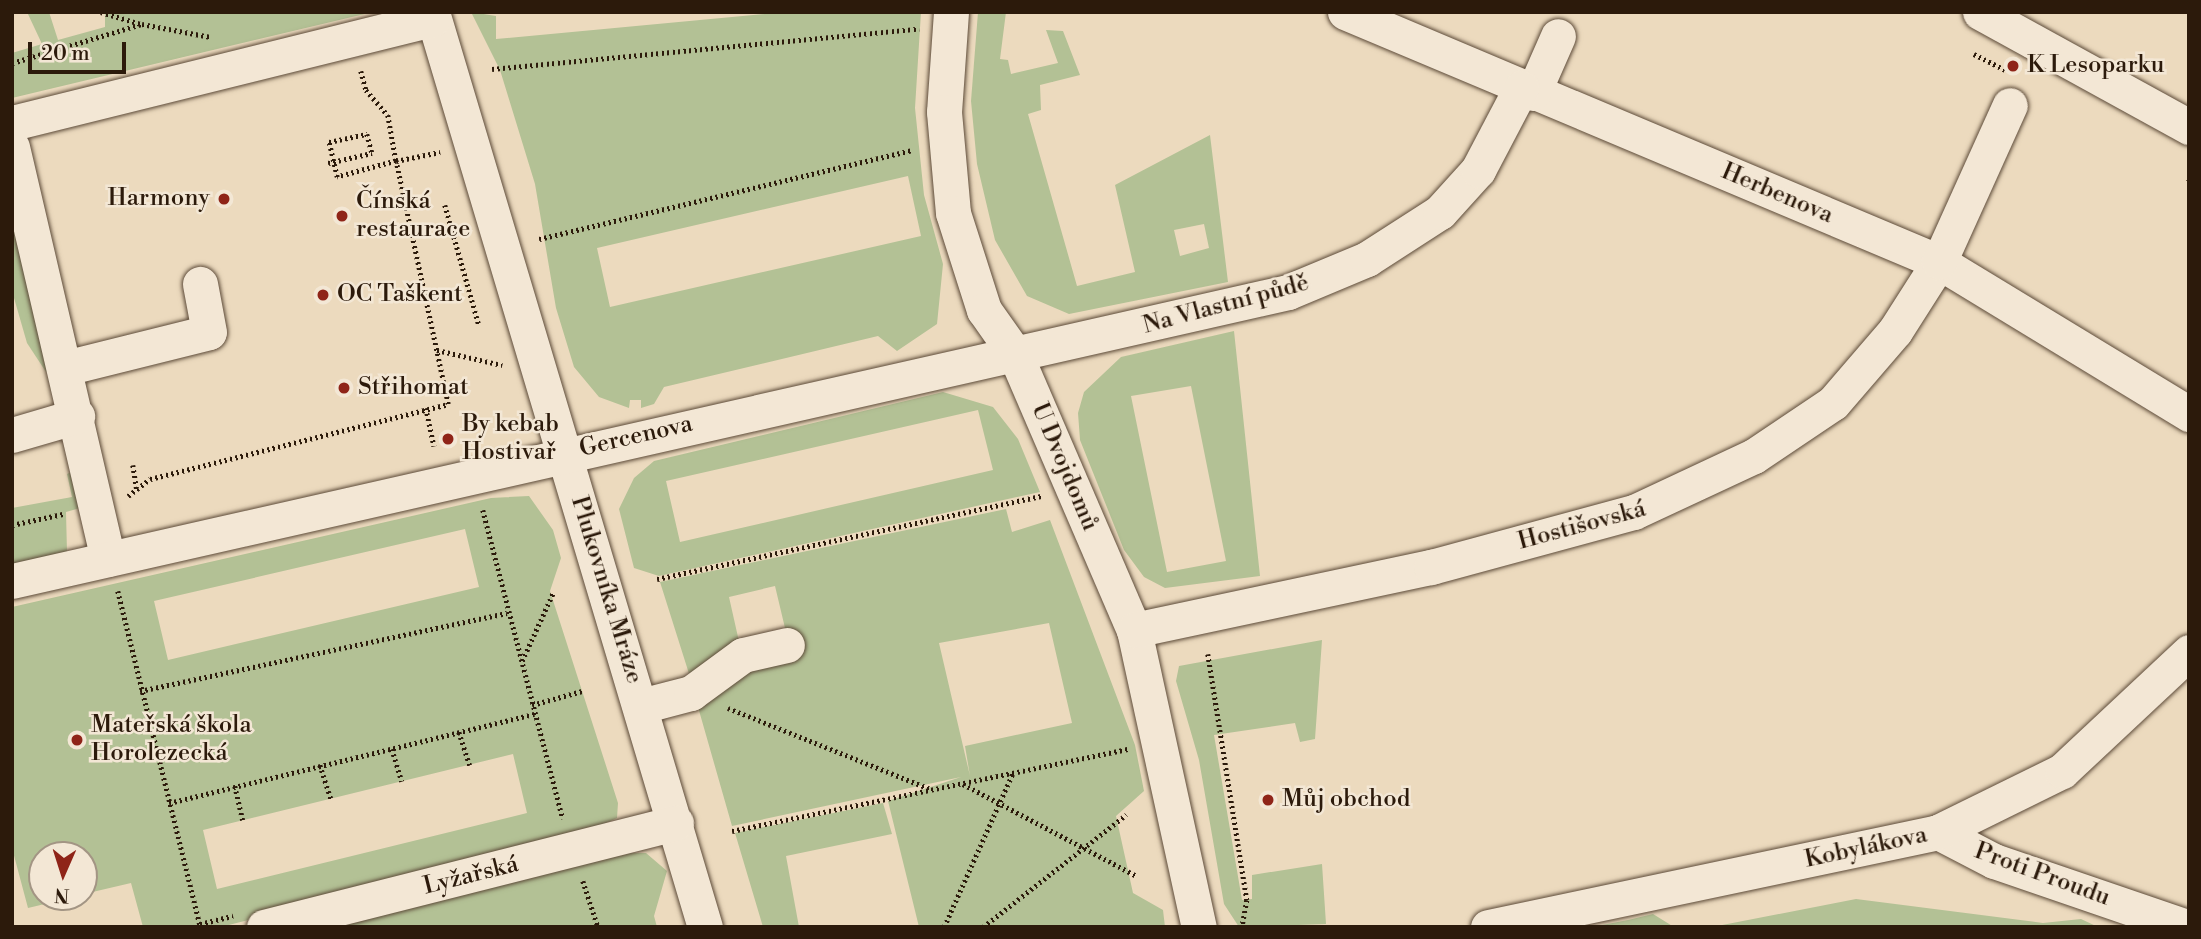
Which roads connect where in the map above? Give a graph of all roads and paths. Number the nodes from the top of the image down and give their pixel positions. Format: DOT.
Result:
graph roads {
  1 [pos="101,12"];
  2 [pos="1345,12"];
  3 [pos="1980,12"];
  4 [pos="433,16"];
  5 [pos="937,20"];
  6 [pos="142,24"];
  7 [pos="2043,27"];
  8 [pos="1559,36"];
  9 [pos="227,40"];
  10 [pos="1974,54"];
  11 [pos="358,61"];
  12 [pos="12,63"];
  13 [pos="492,69"];
  14 [pos="2010,89"];
  15 [pos="1527,90"];
  16 [pos="12,123"];
  17 [pos="2189,127"];
  18 [pos="472,145"];
  19 [pos="12,147"];
  20 [pos="921,148"];
  21 [pos="396,161"];
  22 [pos="328,163"];
  23 [pos="445,205"];
  24 [pos="539,239"];
  25 [pos="1939,262"];
  26 [pos="200,284"];
  27 [pos="479,325"];
  28 [pos="437,350"];
  29 [pos="1015,354"];
  30 [pos="503,366"];
  31 [pos="65,368"];
  32 [pos="426,408"];
  33 [pos="2189,414"];
  34 [pos="76,416"];
  35 [pos="12,435"];
  36 [pos="434,446"];
  37 [pos="565,454"];
  38 [pos="134,465"];
  39 [pos="138,489"];
  40 [pos="1045,495"];
  41 [pos="481,500"];
  42 [pos="96,506"];
  43 [pos="12,525"];
  44 [pos="112,570"];
  45 [pos="657,579"];
  46 [pos="12,581"];
  47 [pos="554,593"];
  48 [pos="507,613"];
  49 [pos="1134,630"];
  50 [pos="787,645"];
  51 [pos="2189,652"];
  52 [pos="1208,654"];
  53 [pos="522,661"];
  54 [pos="140,691"];
  55 [pos="582,691"];
  56 [pos="691,693"];
  57 [pos="531,705"];
  58 [pos="641,706"];
  59 [pos="459,732"];
  60 [pos="1139,746"];
  61 [pos="392,748"];
  62 [pos="320,765"];
  63 [pos="470,765"];
  64 [pos="1013,773"];
  65 [pos="402,782"];
  66 [pos="962,783"];
  67 [pos="234,786"];
  68 [pos="932,789"];
  69 [pos="331,799"];
  70 [pos="169,803"];
  71 [pos="997,805"];
  72 [pos="1126,815"];
  73 [pos="243,820"];
  74 [pos="676,823"];
  75 [pos="1945,829"];
  76 [pos="732,831"];
  77 [pos="1082,851"];
  78 [pos="1135,875"];
  79 [pos="201,927"];
  80 [pos="264,927"];
  81 [pos="705,927"];
  82 [pos="944,927"];
  83 [pos="983,927"];
  84 [pos="1199,927"];
  85 [pos="1242,927"];
  86 [pos="1488,927"];
  87 [pos="2187,927"];
  1 -- 6 [label="path"];
  2 -- 15 [label="street, Herbenova"];
  3 -- 7 [label="street"];
  4 -- 16 [label="street"];
  4 -- 18 [label="street, Plukovníka Mráze"];
  5 -- 13 [label="path"];
  5 -- 29 [label="street, U Dvojdomů"];
  6 -- 9 [label="path"];
  6 -- 12 [label="path"];
  7 -- 17 [label="street"];
  8 -- 15 [label="street, Na Vlastní půdě"];
  10 -- 14 [label="path"];
  11 -- 21 [label="path"];
  14 -- 25 [label="street, Hostišovská"];
  15 -- 25 [label="street, Herbenova"];
  15 -- 29 [label="street, Na Vlastní půdě"];
  18 -- 21 [label="path"];
  18 -- 37 [label="street, Plukovníka Mráze"];
  19 -- 31 [label="street"];
  20 -- 24 [label="path"];
  21 -- 22 [label="path, bridge"];
  21 -- 28 [label="path"];
  23 -- 27 [label="path"];
  25 -- 33 [label="street, Herbenova"];
  25 -- 49 [label="street, Hostišovská"];
  26 -- 31 [label="street"];
  28 -- 30 [label="path"];
  28 -- 32 [label="path"];
  29 -- 37 [label="street, Gercenova"];
  29 -- 49 [label="street, U Dvojdomů"];
  31 -- 34 [label="street"];
  32 -- 36 [label="path"];
  32 -- 39 [label="path"];
  34 -- 35 [label="street"];
  34 -- 42 [label="street"];
  37 -- 44 [label="street, Gercenova"];
  37 -- 58 [label="street, Plukovníka Mráze"];
  38 -- 39 [label="path"];
  39 -- 42 [label="path"];
  40 -- 45 [label="path"];
  41 -- 48 [label="path"];
  42 -- 43 [label="path"];
  42 -- 44 [label="street"];
  44 -- 46 [label="street, Gercenova"];
  44 -- 54 [label="path"];
  47 -- 53 [label="path"];
  48 -- 53 [label="path"];
  48 -- 54 [label="path"];
  49 -- 84 [label="street, U Dvojdomů"];
  50 -- 56 [label="street"];
  51 -- 75 [label="street, Kobylákova"];
  52 -- 85 [label="path"];
  53 -- 57 [label="path"];
  54 -- 70 [label="path"];
  55 -- 57 [label="path"];
  56 -- 58 [label="street"];
  56 -- 68 [label="path"];
  57 -- 59 [label="path"];
  58 -- 74 [label="street, Plukovníka Mráze"];
  59 -- 61 [label="path"];
  59 -- 63 [label="path"];
  60 -- 64 [label="path"];
  61 -- 62 [label="path"];
  61 -- 65 [label="path"];
  62 -- 67 [label="path"];
  62 -- 69 [label="path"];
  64 -- 66 [label="path"];
  64 -- 71 [label="path"];
  66 -- 68 [label="path"];
  66 -- 71 [label="path"];
  67 -- 70 [label="path"];
  67 -- 73 [label="path"];
  68 -- 76 [label="path"];
  70 -- 79 [label="path"];
  71 -- 77 [label="path"];
  71 -- 82 [label="path"];
  72 -- 77 [label="path"];
  74 -- 80 [label="street, Lyžařská"];
  74 -- 81 [label="street, Plukovníka Mráze"];
  75 -- 86 [label="street, Kobylákova"];
  75 -- 87 [label="street, Proti Proudu"];
  77 -- 78 [label="path"];
  77 -- 83 [label="path"];
}
